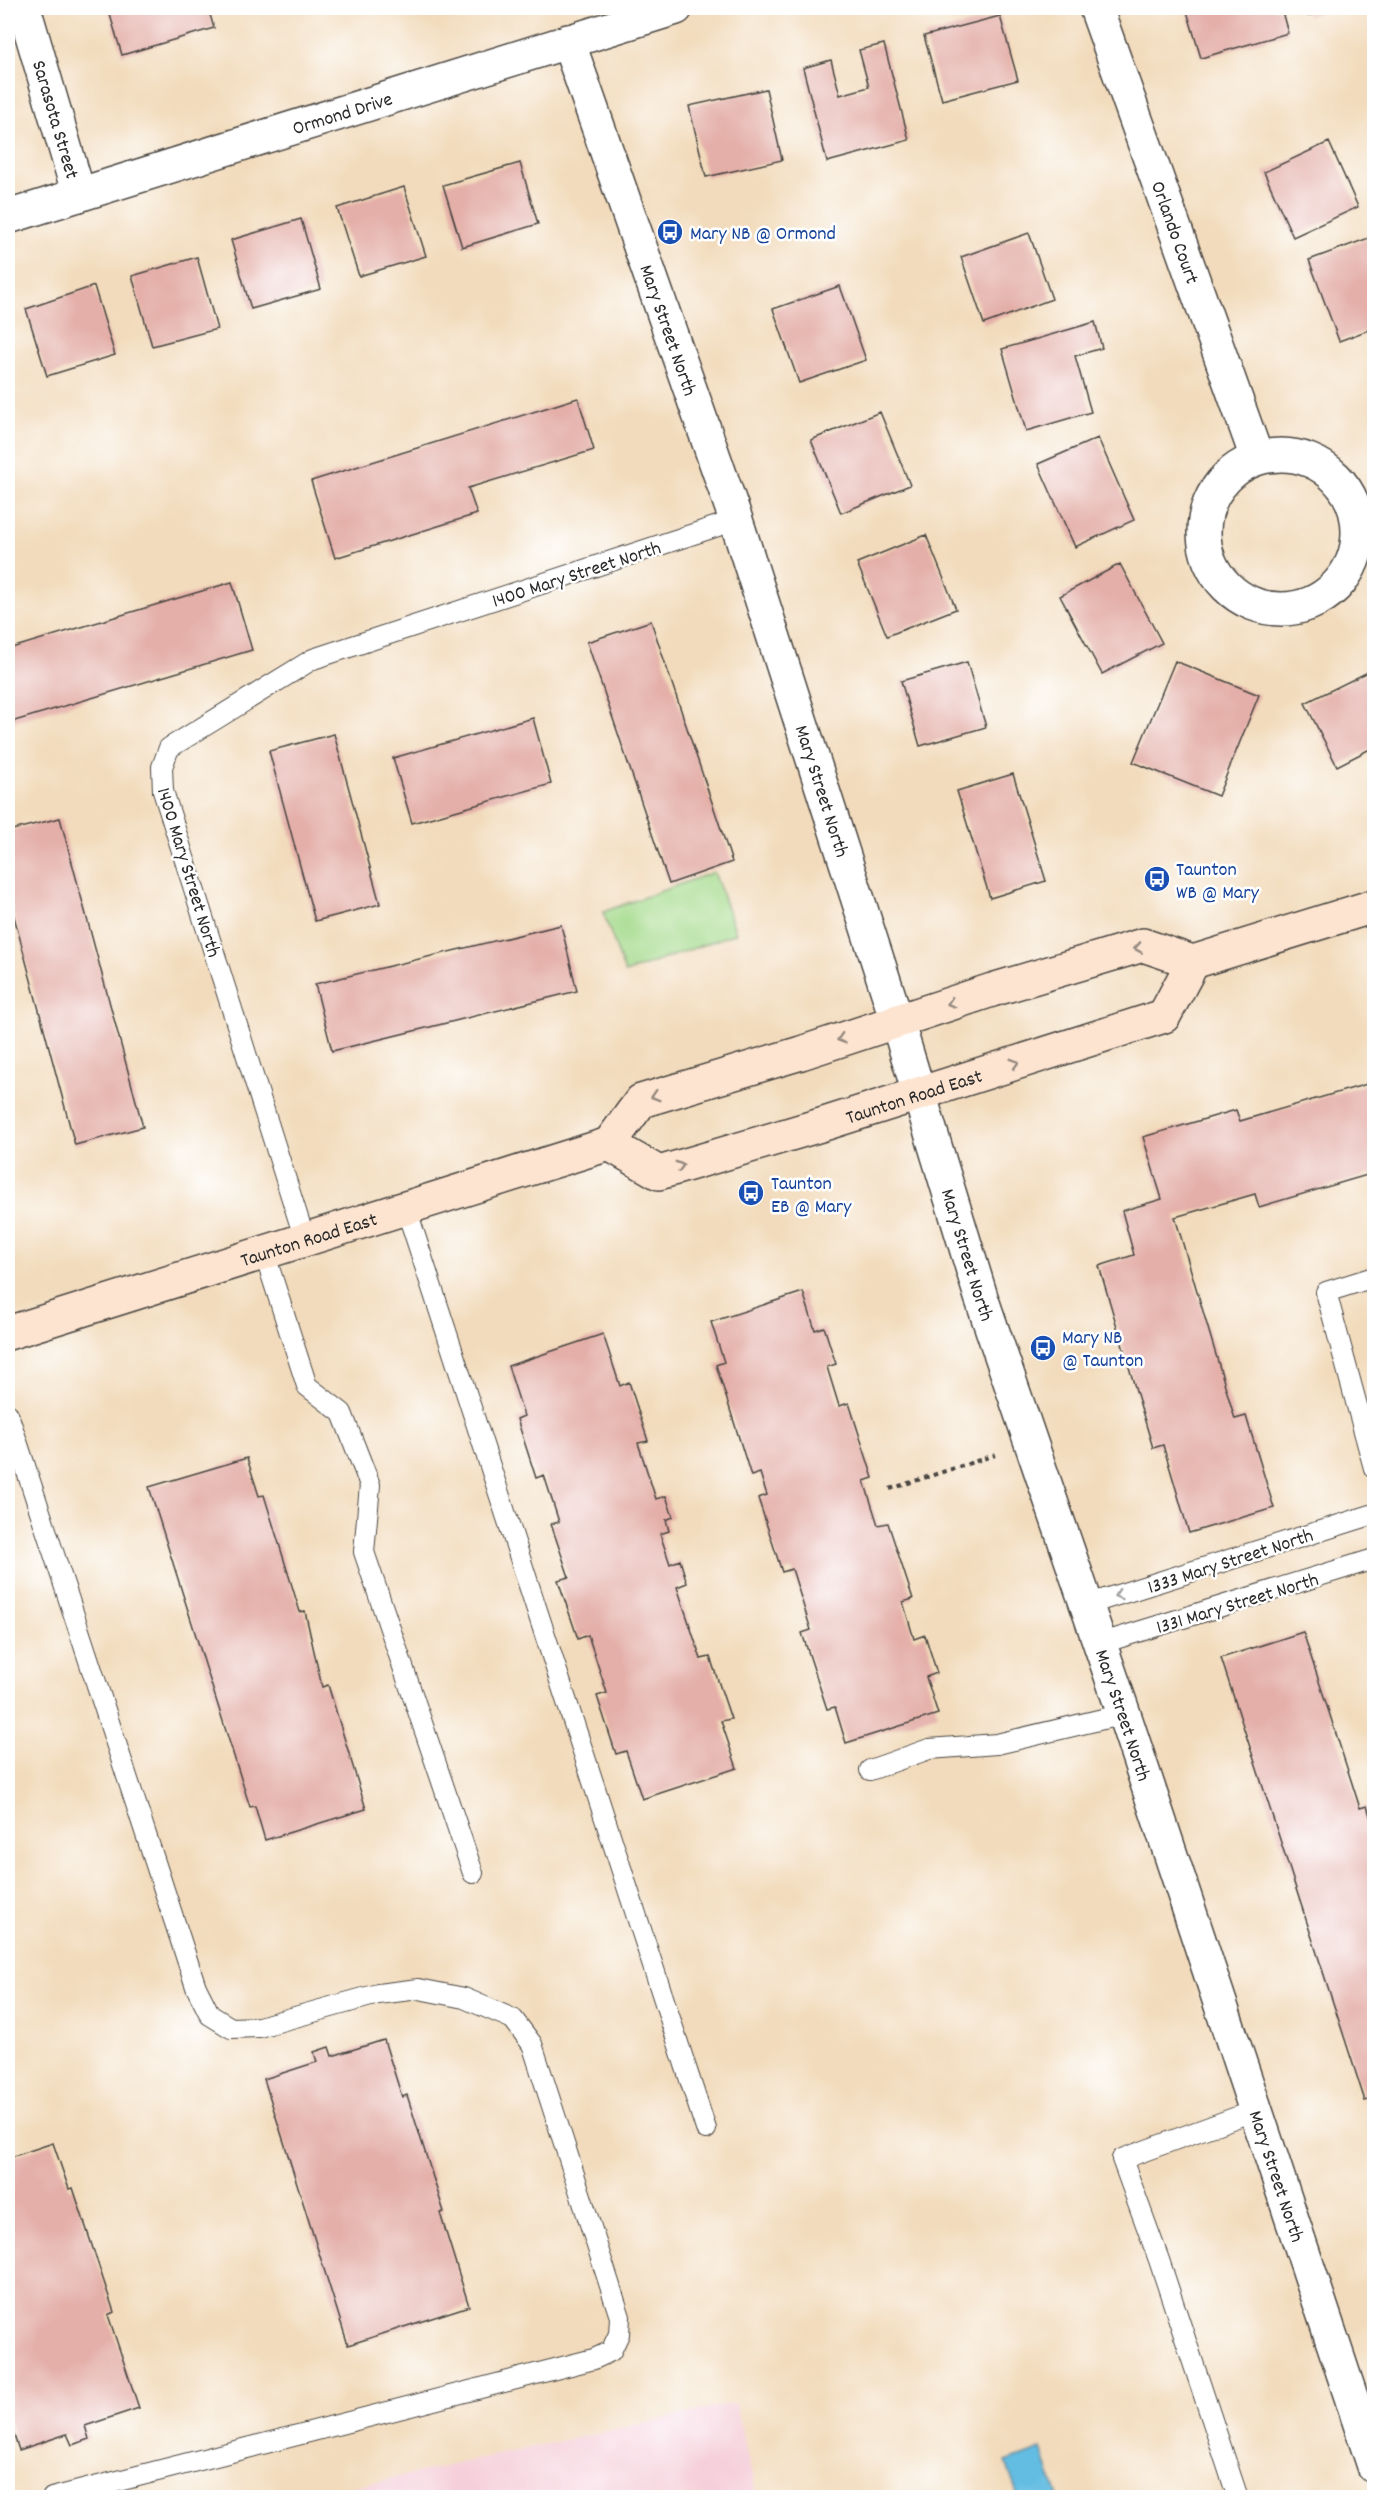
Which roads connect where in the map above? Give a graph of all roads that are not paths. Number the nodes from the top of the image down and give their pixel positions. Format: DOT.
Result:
graph roads {
  1 [pos="24,8"];
  2 [pos="676,8"];
  3 [pos="1096,8"];
  4 [pos="568,40"];
  5 [pos="79,195"];
  6 [pos="8,217"];
  7 [pos="1257,458"];
  8 [pos="736,520"];
  9 [pos="1374,906"];
  10 [pos="1193,962"];
  11 [pos="897,1021"];
  12 [pos="919,1094"];
  13 [pos="609,1144"];
  14 [pos="406,1208"];
  15 [pos="306,1240"];
  16 [pos="264,1252"];
  17 [pos="1374,1277"];
  18 [pos="8,1333"];
  19 [pos="8,1414"];
  20 [pos="1367,1416"];
  21 [pos="1374,1468"];
  22 [pos="1374,1514"];
  23 [pos="1374,1559"];
  24 [pos="1086,1605"];
  25 [pos="1099,1644"];
  26 [pos="1124,1714"];
  27 [pos="870,1770"];
  28 [pos="473,1873"];
  29 [pos="1256,2110"];
  30 [pos="706,2128"];
  31 [pos="1374,2466"];
  32 [pos="52,2498"];
  33 [pos="1238,2498"];
  1 -- 5 [label="street, Sarasota Street"];
  2 -- 4 [label="street, Ormond Drive"];
  3 -- 7 [label="street, Orlando Court"];
  4 -- 5 [label="street, Ormond Drive"];
  4 -- 8 [label="street, Mary Street North"];
  5 -- 6 [label="street, Ormond Drive"];
  7 -- 7 [label="street"];
  8 -- 11 [label="street, Mary Street North"];
  8 -- 15 [label="lane, 1400 Mary Street North"];
  9 -- 10 [label="main road"];
  10 -- 11 [label="main road, one-way"];
  12 -- 10 [label="main road, Taunton Road East, one-way"];
  11 -- 12 [label="street, Mary Street North"];
  11 -- 13 [label="main road, one-way"];
  13 -- 12 [label="main road, Taunton Road East, one-way"];
  12 -- 24 [label="street, Mary Street North"];
  13 -- 14 [label="main road, Taunton Road East"];
  14 -- 15 [label="main road, Taunton Road East"];
  14 -- 30 [label="lane"];
  15 -- 16 [label="main road, Taunton Road East"];
  16 -- 18 [label="main road, Taunton Road East"];
  16 -- 28 [label="lane"];
  17 -- 20 [label="lane"];
  19 -- 32 [label="lane"];
  20 -- 21 [label="lane"];
  22 -- 24 [label="lane, 1333 Mary Street North, one-way"];
  23 -- 25 [label="lane, 1331 Mary Street North"];
  24 -- 25 [label="street, Mary Street North"];
  25 -- 26 [label="street, Mary Street North"];
  26 -- 27 [label="lane"];
  26 -- 29 [label="street, Mary Street North"];
  29 -- 31 [label="street, Mary Street North"];
  29 -- 33 [label="lane"];
}
